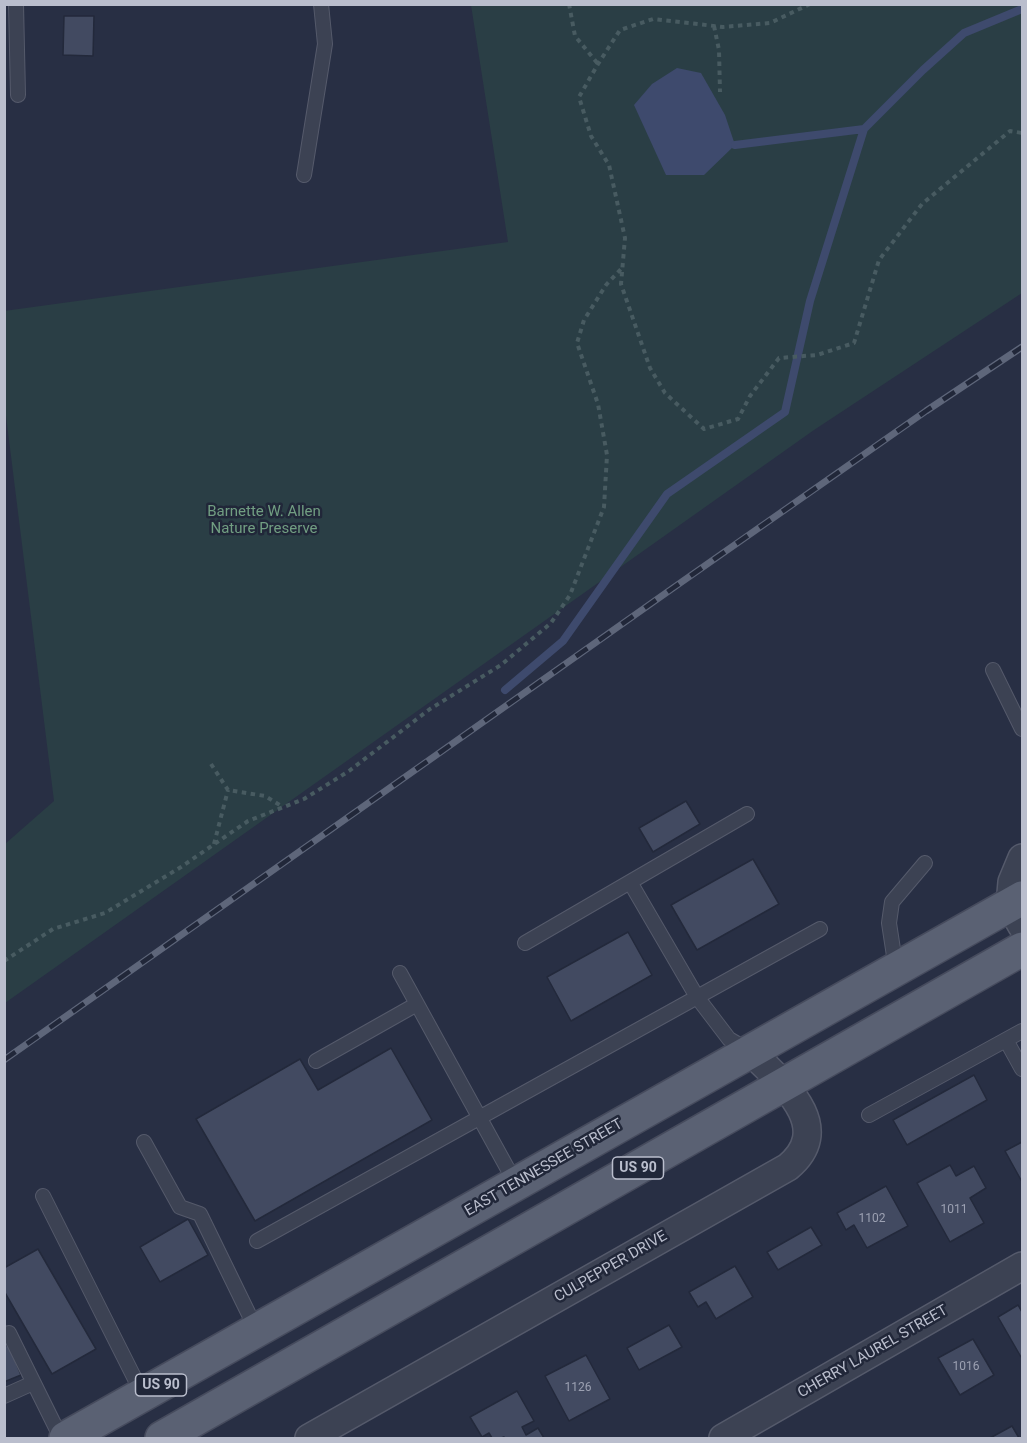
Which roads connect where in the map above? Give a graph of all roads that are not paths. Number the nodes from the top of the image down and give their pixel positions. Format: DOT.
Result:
graph roads {
  1 [pos="16,4"];
  2 [pos="321,4"];
  3 [pos="18,95"];
  4 [pos="304,175"];
  5 [pos="993,670"];
  6 [pos="1023,729"];
  7 [pos="747,814"];
  8 [pos="1023,858"];
  9 [pos="925,863"];
  10 [pos="630,882"];
  11 [pos="1019,910"];
  12 [pos="820,929"];
  13 [pos="525,943"];
  14 [pos="1023,949"];
  15 [pos="896,969"];
  16 [pos="400,973"];
  17 [pos="697,997"];
  18 [pos="417,1004"];
  19 [pos="1023,1031"];
  20 [pos="1006,1040"];
  21 [pos="750,1051"];
  22 [pos="316,1061"];
  23 [pos="1023,1070"];
  24 [pos="784,1085"];
  25 [pos="869,1115"];
  26 [pos="480,1118"];
  27 [pos="144,1143"];
  28 [pos="516,1184"];
  29 [pos="43,1196"];
  30 [pos="257,1241"];
  31 [pos="491,1252"];
  32 [pos="1023,1266"];
  33 [pos="256,1331"];
  34 [pos="4,1335"];
  35 [pos="33,1383"];
  36 [pos="143,1395"];
  37 [pos="4,1396"];
  38 [pos="61,1438"];
  39 [pos="66,1438"];
  40 [pos="162,1438"];
  41 [pos="309,1438"];
  42 [pos="723,1438"];
  1 -- 3 [label="lane"];
  2 -- 4 [label="lane"];
  5 -- 6 [label="lane"];
  7 -- 10 [label="lane"];
  8 -- 11 [label="street"];
  9 -- 15 [label="lane"];
  10 -- 13 [label="lane"];
  10 -- 17 [label="lane"];
  11 -- 15 [label="main road, EAST TENNESSEE STREET / US 90"];
  12 -- 17 [label="lane"];
  14 -- 24 [label="main road, US 90"];
  15 -- 21 [label="main road, EAST TENNESSEE STREET / US 90"];
  16 -- 18 [label="lane"];
  17 -- 21 [label="lane"];
  17 -- 26 [label="lane"];
  18 -- 22 [label="lane"];
  18 -- 26 [label="lane"];
  19 -- 20 [label="lane"];
  20 -- 23 [label="lane"];
  20 -- 25 [label="lane"];
  21 -- 24 [label="street, CULPEPPER DRIVE"];
  21 -- 28 [label="main road, EAST TENNESSEE STREET / US 90"];
  24 -- 31 [label="main road, US 90"];
  24 -- 41 [label="street, CULPEPPER DRIVE"];
  26 -- 28 [label="lane"];
  26 -- 30 [label="lane"];
  27 -- 33 [label="lane"];
  28 -- 31 [label="main road"];
  28 -- 33 [label="main road, EAST TENNESSEE STREET / US 90"];
  29 -- 36 [label="lane"];
  31 -- 40 [label="main road, US 90"];
  32 -- 42 [label="street, CHERRY LAUREL STREET"];
  33 -- 36 [label="main road, EAST TENNESSEE STREET / US 90"];
  34 -- 35 [label="lane"];
  35 -- 37 [label="lane"];
  35 -- 38 [label="lane"];
  36 -- 39 [label="main road, EAST TENNESSEE STREET / US 90"];
}
